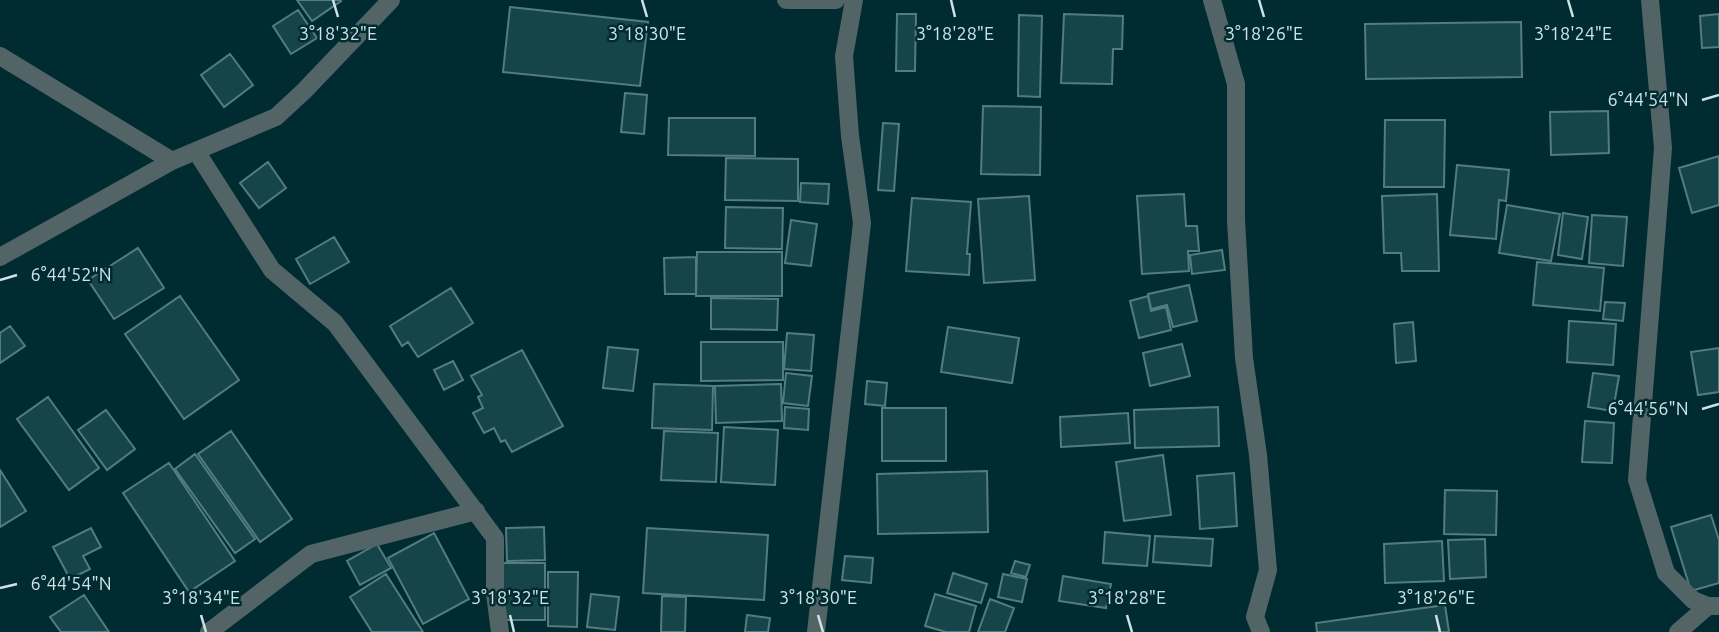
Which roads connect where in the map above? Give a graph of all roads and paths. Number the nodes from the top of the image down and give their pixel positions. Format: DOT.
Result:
graph roads {
  1 [pos="391,0"];
  2 [pos="786,0"];
  3 [pos="836,0"];
  4 [pos="855,0"];
  5 [pos="1212,0"];
  6 [pos="1650,0"];
  7 [pos="0,56"];
  8 [pos="196,151"];
  9 [pos="172,161"];
  10 [pos="0,257"];
  11 [pos="476,511"];
  12 [pos="1714,606"];
  13 [pos="209,632"];
  14 [pos="500,632"];
  15 [pos="816,632"];
  16 [pos="1261,632"];
  17 [pos="1678,632"];
  1 -- 8 [label="street"];
  2 -- 3 [label="street"];
  4 -- 15 [label="street"];
  5 -- 16 [label="street"];
  6 -- 12 [label="street"];
  7 -- 9 [label="street"];
  8 -- 9 [label="street"];
  8 -- 11 [label="street"];
  9 -- 10 [label="street"];
  11 -- 13 [label="street"];
  11 -- 14 [label="street"];
  12 -- 17 [label="street"];
}
